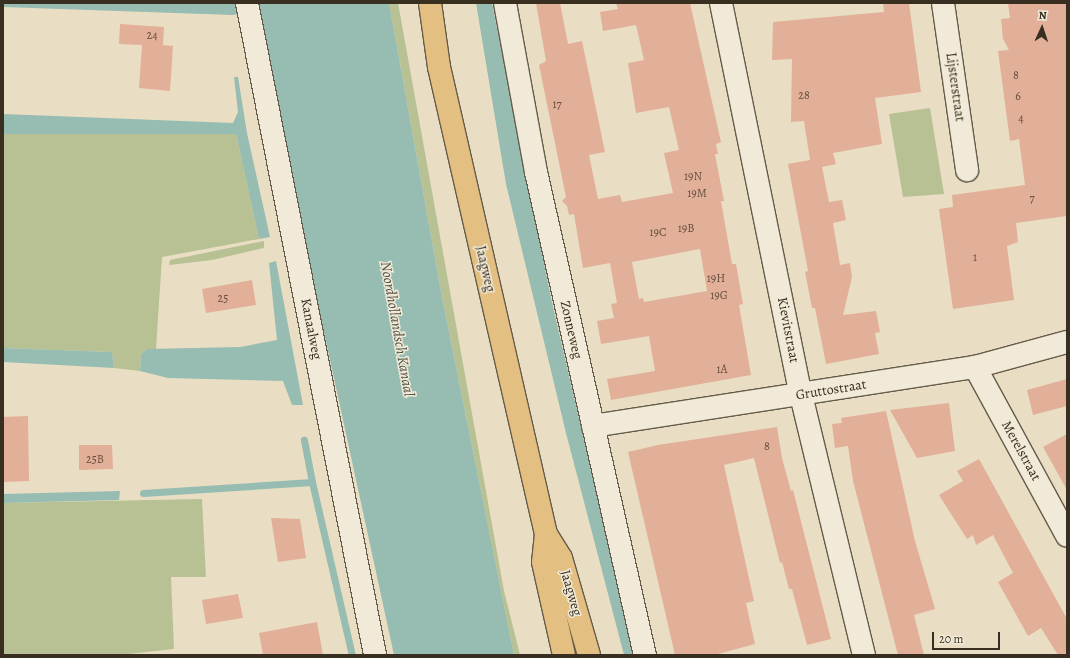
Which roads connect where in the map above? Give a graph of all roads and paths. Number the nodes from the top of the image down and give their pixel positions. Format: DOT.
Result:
graph roads {
  1 [pos="430,3"];
  2 [pos="505,3"];
  3 [pos="721,3"];
  4 [pos="943,3"];
  5 [pos="248,11"];
  6 [pos="967,170"];
  7 [pos="1067,342"];
  8 [pos="975,367"];
  9 [pos="801,394"];
  10 [pos="593,426"];
  11 [pos="546,534"];
  12 [pos="1067,536"];
  13 [pos="375,655"];
  14 [pos="564,655"];
  15 [pos="589,655"];
  16 [pos="645,655"];
  17 [pos="864,655"];
  1 -- 11 [label="main road, Jaagweg"];
  2 -- 10 [label="street, Zonneweg"];
  3 -- 9 [label="street, Kievitstraat"];
  4 -- 6 [label="street, Lijsterstraat"];
  5 -- 13 [label="street, Kanaalweg"];
  7 -- 8 [label="street, Gruttostraat"];
  8 -- 9 [label="street, Gruttostraat"];
  8 -- 12 [label="street, Merelstraat"];
  9 -- 10 [label="street, Gruttostraat"];
  9 -- 17 [label="street, Kievitstraat"];
  10 -- 16 [label="street, Zonneweg"];
  11 -- 14 [label="main road, Jaagweg"];
  11 -- 15 [label="main road, Jaagweg"];
}
